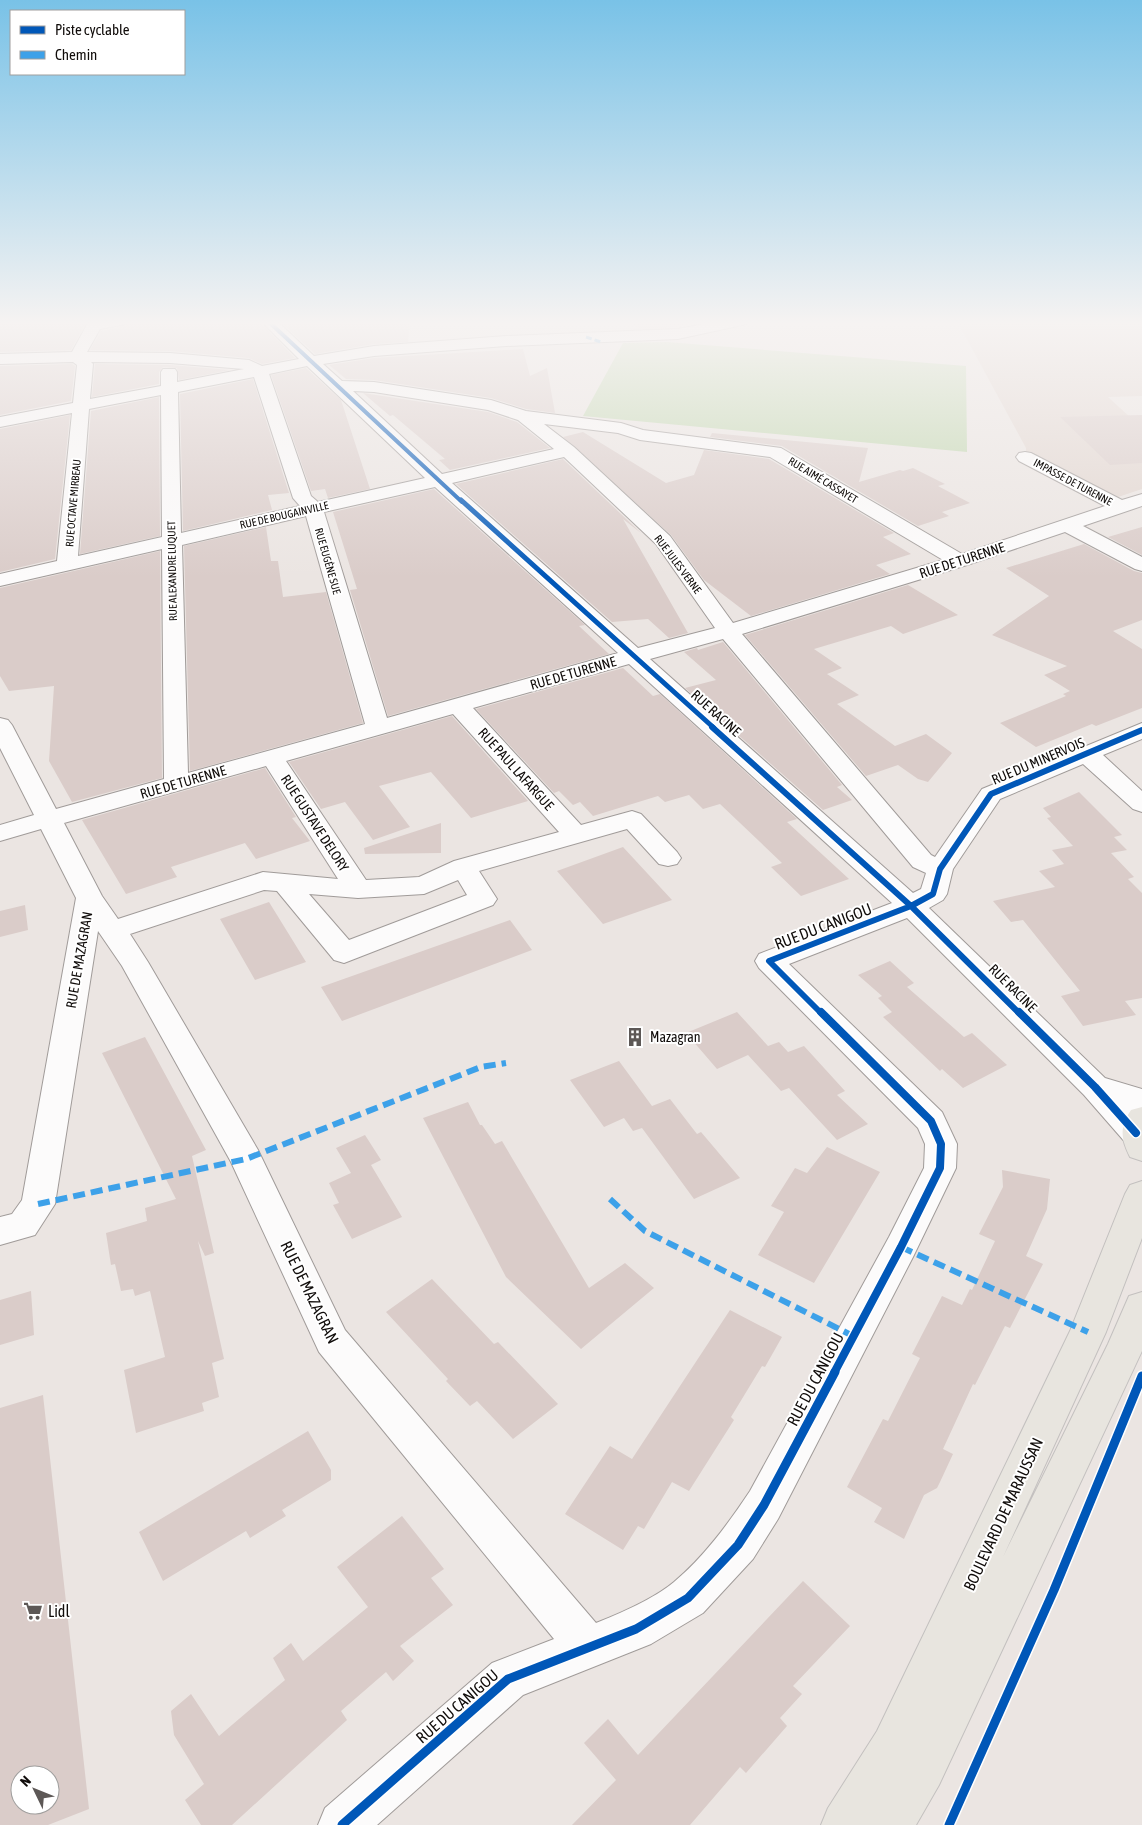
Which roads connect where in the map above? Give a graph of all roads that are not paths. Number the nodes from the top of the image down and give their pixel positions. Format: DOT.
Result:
graph roads {
  1 [pos="83,406"];
  2 [pos="169,406"];
  3 [pos="272,406"];
  4 [pos="358,406"];
  5 [pos="495,406"];
  6 [pos="524,416"];
  7 [pos="0,422"];
  8 [pos="568,451"];
  9 [pos="1025,456"];
  10 [pos="437,480"];
  11 [pos="1142,500"];
  12 [pos="1121,507"];
  13 [pos="313,508"];
  14 [pos="1066,525"];
  15 [pos="172,541"];
  16 [pos="960,561"];
  17 [pos="68,564"];
  18 [pos="1142,565"];
  19 [pos="0,580"];
  20 [pos="728,631"];
  21 [pos="634,656"];
  22 [pos="458,705"];
  23 [pos="0,725"];
  24 [pos="378,728"];
  25 [pos="1142,730"];
  26 [pos="1086,754"];
  27 [pos="272,757"];
  28 [pos="176,784"];
  29 [pos="1142,804"];
  30 [pos="49,820"];
  31 [pos="0,832"];
  32 [pos="575,834"];
  33 [pos="668,858"];
  34 [pos="463,867"];
  35 [pos="940,869"];
  36 [pos="287,884"];
  37 [pos="358,889"];
  38 [pos="90,898"];
  39 [pos="912,906"];
  40 [pos="113,930"];
  41 [pos="1095,1087"];
  42 [pos="1142,1101"];
  43 [pos="1140,1133"];
  44 [pos="1142,1194"];
  45 [pos="11,1228"];
  46 [pos="1142,1308"];
  47 [pos="588,1647"];
  48 [pos="342,1825"];
  49 [pos="845,1825"];
  50 [pos="889,1825"];
  1 -- 7 [label="street"];
  1 -- 17 [label="street, RUE OCTAVE MIRBEAU"];
  2 -- 15 [label="street, RUE ALEXANDRE LUQUET"];
  3 -- 13 [label="street, RUE EUGÈNE SUE"];
  4 -- 10 [label="street, RUE RACINE"];
  5 -- 6 [label="street, RUE JULES VERNE"];
  6 -- 8 [label="street, RUE JULES VERNE"];
  6 -- 16 [label="street, RUE AIMÉ CASSAYET"];
  8 -- 10 [label="street, RUE DE BOUGAINVILLE"];
  8 -- 20 [label="street, RUE JULES VERNE"];
  9 -- 12 [label="street, IMPASSE DE TURENNE"];
  10 -- 13 [label="street, RUE DE BOUGAINVILLE"];
  10 -- 21 [label="street, RUE RACINE"];
  11 -- 12 [label="street, RUE DE TURENNE"];
  12 -- 14 [label="street, RUE DE TURENNE"];
  13 -- 15 [label="street, RUE DE BOUGAINVILLE"];
  13 -- 24 [label="street, RUE EUGÈNE SUE"];
  14 -- 16 [label="street, RUE DE TURENNE"];
  14 -- 18 [label="street"];
  15 -- 17 [label="street, RUE DE BOUGAINVILLE"];
  15 -- 28 [label="street, RUE ALEXANDRE LUQUET"];
  16 -- 20 [label="street, RUE DE TURENNE"];
  17 -- 19 [label="street, RUE DE BOUGAINVILLE"];
  20 -- 21 [label="street, RUE DE TURENNE"];
  20 -- 35 [label="street, RUE JULES VERNE"];
  21 -- 22 [label="street, RUE DE TURENNE"];
  21 -- 39 [label="street, RUE RACINE"];
  22 -- 24 [label="street, RUE DE TURENNE"];
  22 -- 32 [label="street, RUE PAUL LAFARGUE"];
  23 -- 30 [label="street, RUE DE MAZAGRAN"];
  24 -- 27 [label="street, RUE DE TURENNE"];
  25 -- 26 [label="street, RUE DU MINERVOIS"];
  26 -- 29 [label="street"];
  26 -- 35 [label="street, RUE DU MINERVOIS"];
  27 -- 28 [label="street, RUE DE TURENNE"];
  27 -- 37 [label="street, RUE GUSTAVE DELORY"];
  28 -- 30 [label="street, RUE DE TURENNE"];
  30 -- 31 [label="street, RUE DE TURENNE"];
  30 -- 38 [label="street, RUE DE MAZAGRAN"];
  32 -- 33 [label="street"];
  32 -- 34 [label="street"];
  34 -- 36 [label="street"];
  34 -- 37 [label="street"];
  35 -- 39 [label="street, RUE DU MINERVOIS"];
  36 -- 37 [label="street"];
  36 -- 40 [label="street"];
  38 -- 40 [label="street, RUE DE MAZAGRAN"];
  38 -- 45 [label="street, RUE DE MAZAGRAN"];
  39 -- 41 [label="street, RUE RACINE"];
  39 -- 47 [label="street, RUE DU CANIGOU"];
  40 -- 47 [label="street, RUE DE MAZAGRAN"];
  41 -- 42 [label="street, RUE RACINE"];
  41 -- 43 [label="street, RUE RACINE"];
  44 -- 49 [label="main road, BOULEVARD DE MARAUSSAN"];
  46 -- 50 [label="main road"];
  47 -- 48 [label="street, RUE DU CANIGOU"];
}
